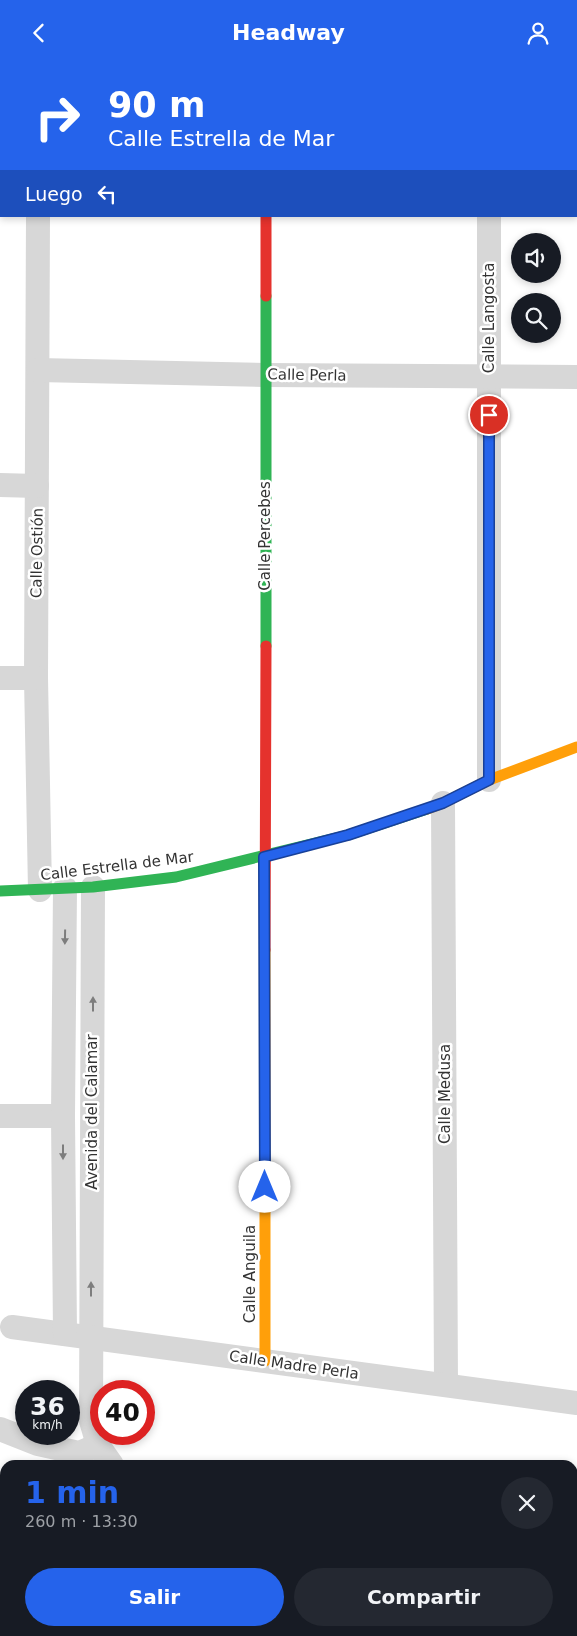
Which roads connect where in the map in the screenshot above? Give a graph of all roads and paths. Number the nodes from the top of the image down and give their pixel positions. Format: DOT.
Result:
graph roads {
  1 [pos="38,217"];
  2 [pos="266,217"];
  3 [pos="489,217"];
  4 [pos="38,371"];
  5 [pos="265,375"];
  6 [pos="489,377"];
  7 [pos="577,377"];
  8 [pos="0,485"];
  9 [pos="37,486"];
  10 [pos="0,678"];
  11 [pos="36,678"];
  12 [pos="577,747"];
  13 [pos="489,780"];
  14 [pos="443,803"];
  15 [pos="264,857"];
  16 [pos="93,887"];
  17 [pos="65,889"];
  18 [pos="40,890"];
  19 [pos="0,891"];
  20 [pos="0,1116"];
  21 [pos="63,1116"];
  22 [pos="12,1327"];
  23 [pos="64,1334"];
  24 [pos="91,1338"];
  25 [pos="265,1361"];
  26 [pos="91,1380"];
  27 [pos="446,1385"];
  28 [pos="577,1403"];
  29 [pos="0,1429"];
  30 [pos="98,1445"];
  31 [pos="108,1460"];
  1 -- 4 [label="street, Calle Ostión"];
  2 -- 5 [label="street, Calle Percebes"];
  3 -- 6 [label="street, Calle Langosta"];
  4 -- 5 [label="street, Calle Perla"];
  4 -- 9 [label="street, Calle Ostión"];
  5 -- 6 [label="street, Calle Perla"];
  5 -- 15 [label="street, Calle Percebes"];
  6 -- 7 [label="street, Calle Perla"];
  6 -- 13 [label="street, Calle Langosta"];
  8 -- 9 [label="street"];
  9 -- 11 [label="street, Calle Ostión"];
  10 -- 11 [label="street"];
  11 -- 18 [label="street, Calle Ostión"];
  12 -- 13 [label="street, Calle Estrella de Mar"];
  13 -- 14 [label="street, Calle Estrella de Mar"];
  14 -- 15 [label="street, Calle Estrella de Mar"];
  14 -- 27 [label="street, Calle Medusa"];
  15 -- 16 [label="street, Calle Estrella de Mar"];
  15 -- 25 [label="street, Calle Anguila"];
  16 -- 17 [label="street, Calle Estrella de Mar"];
  24 -- 16 [label="street, Avenida del Calamar, one-way"];
  17 -- 18 [label="street, Calle Estrella de Mar"];
  17 -- 21 [label="street, Avenida del Calamar, one-way"];
  18 -- 19 [label="street, Calle Estrella de Mar"];
  20 -- 21 [label="street"];
  21 -- 23 [label="street, Avenida del Calamar, one-way"];
  22 -- 23 [label="street, Calle Madre Perla"];
  23 -- 24 [label="street, Calle Madre Perla"];
  24 -- 25 [label="street, Calle Madre Perla"];
  24 -- 26 [label="street, Avenida del Calamar"];
  25 -- 27 [label="street, Calle Madre Perla"];
  27 -- 28 [label="street, Calle Madre Perla"];
  29 -- 30 [label="street"];
  30 -- 31 [label="street, Avenida del Calamar"];
}
